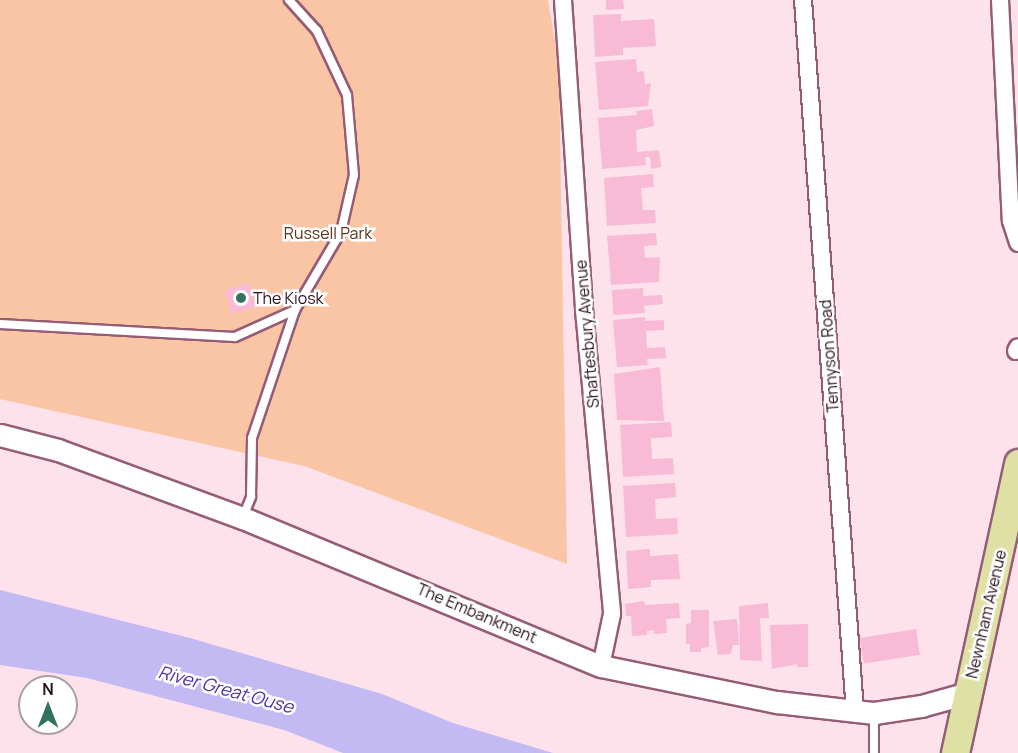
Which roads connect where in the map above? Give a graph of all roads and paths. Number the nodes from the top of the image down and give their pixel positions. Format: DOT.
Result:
graph roads {
  1 [pos="289,0"];
  2 [pos="563,0"];
  3 [pos="803,0"];
  4 [pos="1000,0"];
  5 [pos="1018,243"];
  6 [pos="295,310"];
  7 [pos="0,324"];
  8 [pos="0,435"];
  9 [pos="1018,464"];
  10 [pos="243,518"];
  11 [pos="601,666"];
  12 [pos="968,693"];
  13 [pos="864,712"];
  14 [pos="955,751"];
  15 [pos="874,753"];
  1 -- 6 [label="lane"];
  2 -- 11 [label="street, Shaftesbury Avenue"];
  3 -- 13 [label="street, Tennyson Road"];
  4 -- 5 [label="street"];
  6 -- 7 [label="lane"];
  6 -- 10 [label="lane"];
  8 -- 10 [label="street, The Embankment"];
  9 -- 12 [label="main road, Newnham Avenue"];
  10 -- 11 [label="street, The Embankment"];
  11 -- 13 [label="street, The Embankment"];
  12 -- 13 [label="street, The Embankment"];
  12 -- 14 [label="main road, Newnham Avenue"];
  13 -- 15 [label="lane"];
}
